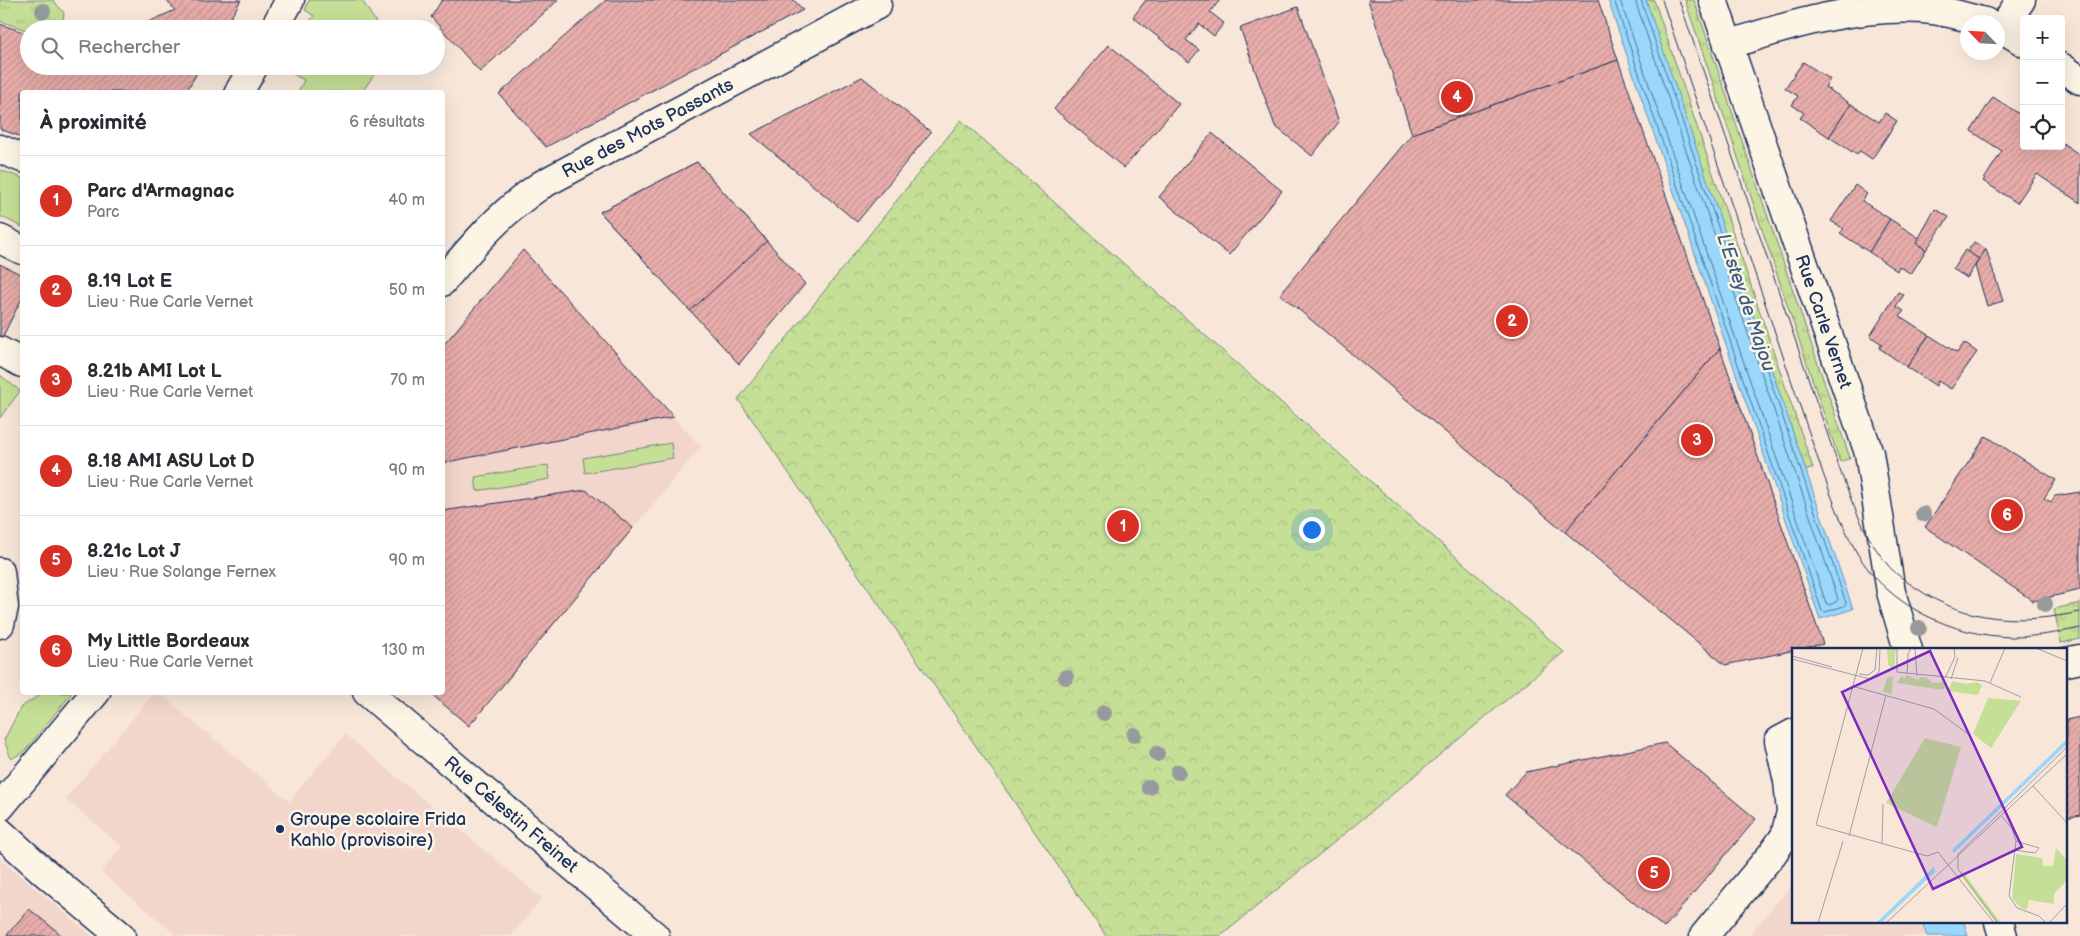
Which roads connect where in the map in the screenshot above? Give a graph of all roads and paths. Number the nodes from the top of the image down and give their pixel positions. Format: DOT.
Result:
graph roads {
  1 [pos="290,0"];
  2 [pos="1713,0"];
  3 [pos="2021,0"];
  4 [pos="877,5"];
  5 [pos="1960,18"];
  6 [pos="279,20"];
  7 [pos="2005,25"];
  8 [pos="1728,45"];
  9 [pos="249,75"];
  10 [pos="240,90"];
  11 [pos="0,149"];
  12 [pos="20,157"];
  13 [pos="0,239"];
  14 [pos="20,249"];
  15 [pos="445,279"];
  16 [pos="0,351"];
  17 [pos="20,362"];
  18 [pos="0,572"];
  19 [pos="0,624"];
  20 [pos="1907,648"];
  21 [pos="93,695"];
  22 [pos="371,695"];
  23 [pos="1787,737"];
  24 [pos="0,807"];
  25 [pos="0,832"];
  26 [pos="121,936"];
  27 [pos="655,936"];
  28 [pos="1704,936"];
  1 -- 6 [label="street"];
  2 -- 8 [label="street, Rue Carle Vernet"];
  3 -- 7 [label="street"];
  4 -- 15 [label="street, Rue des Mots Passants"];
  5 -- 8 [label="street"];
  8 -- 20 [label="street, Rue Carle Vernet"];
  9 -- 10 [label="street"];
  11 -- 12 [label="street"];
  13 -- 14 [label="street"];
  16 -- 17 [label="street"];
  18 -- 19 [label="street"];
  21 -- 24 [label="street"];
  22 -- 27 [label="street, Rue Célestin Freinet"];
  23 -- 28 [label="street"];
  25 -- 26 [label="street"];
}
